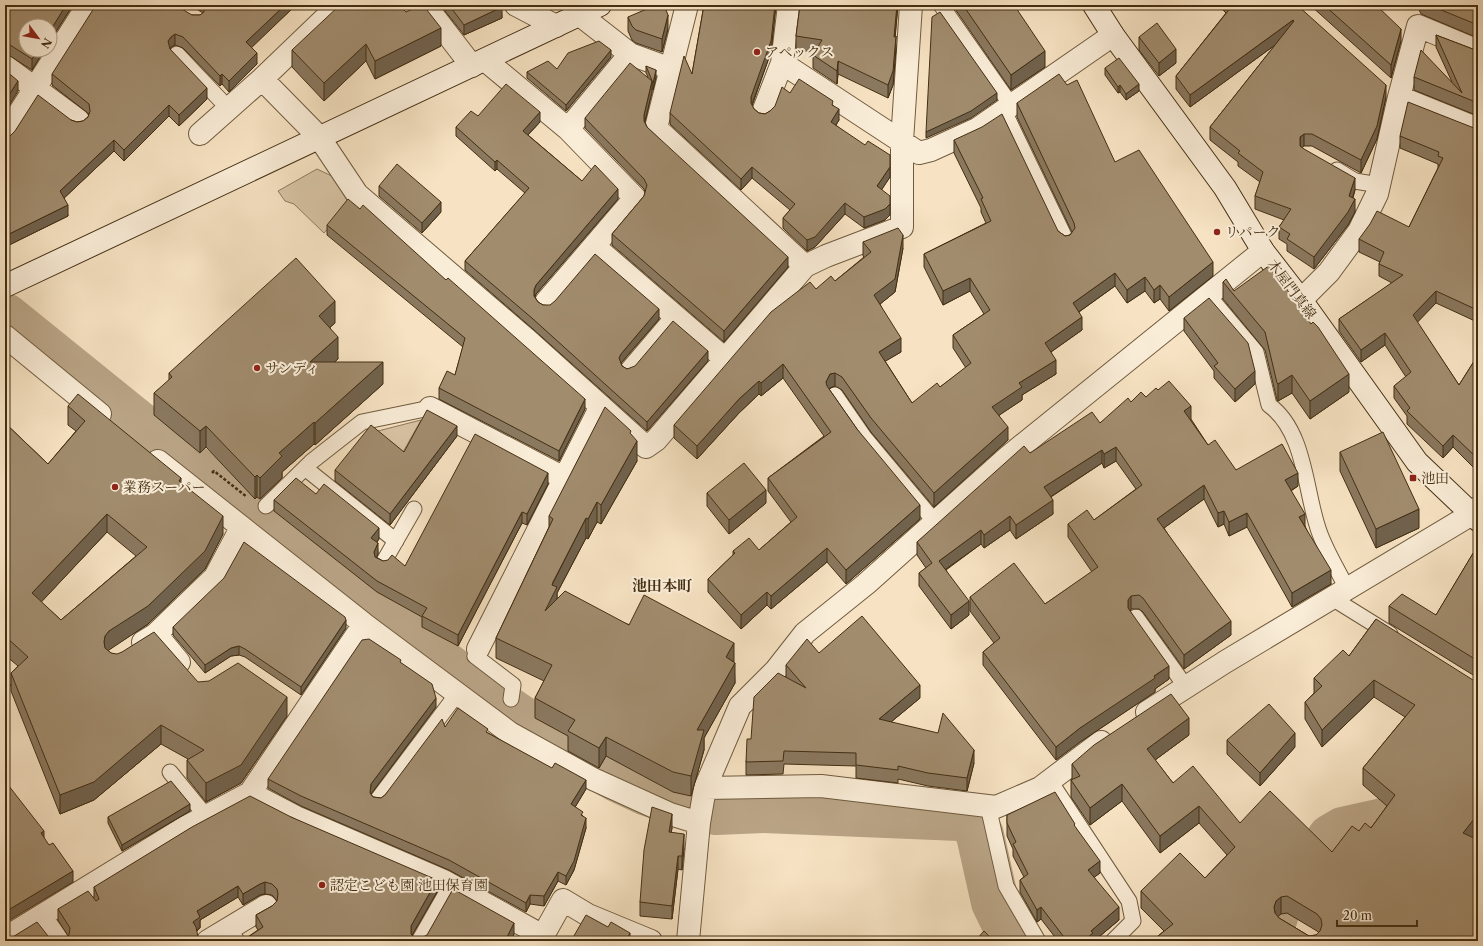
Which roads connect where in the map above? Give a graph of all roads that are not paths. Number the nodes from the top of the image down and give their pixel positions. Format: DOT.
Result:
graph roads {
  1 [pos="88,5"];
  2 [pos="339,5"];
  3 [pos="516,5"];
  4 [pos="600,5"];
  5 [pos="687,5"];
  6 [pos="789,5"];
  7 [pos="911,5"];
  8 [pos="941,5"];
  9 [pos="1094,5"];
  10 [pos="429,6"];
  11 [pos="580,15"];
  12 [pos="556,26"];
  13 [pos="1113,35"];
  14 [pos="1478,50"];
  15 [pos="177,54"];
  16 [pos="630,54"];
  17 [pos="479,63"];
  18 [pos="782,63"];
  19 [pos="5,66"];
  20 [pos="671,69"];
  21 [pos="262,78"];
  22 [pos="35,89"];
  23 [pos="1393,92"];
  24 [pos="228,108"];
  25 [pos="1007,108"];
  26 [pos="763,112"];
  27 [pos="78,120"];
  28 [pos="568,129"];
  29 [pos="1478,129"];
  30 [pos="200,134"];
  31 [pos="5,135"];
  32 [pos="319,137"];
  33 [pos="902,141"];
  34 [pos="1322,162"];
  35 [pos="1379,185"];
  36 [pos="1066,240"];
  37 [pos="594,246"];
  38 [pos="1263,251"];
  39 [pos="805,266"];
  40 [pos="5,286"];
  41 [pos="1208,295"];
  42 [pos="1301,300"];
  43 [pos="546,302"];
  44 [pos="674,315"];
  45 [pos="5,336"];
  46 [pos="725,359"];
  47 [pos="628,368"];
  48 [pos="835,395"];
  49 [pos="601,406"];
  50 [pos="430,408"];
  51 [pos="118,428"];
  52 [pos="142,448"];
  53 [pos="305,468"];
  54 [pos="564,478"];
  55 [pos="266,506"];
  56 [pos="414,509"];
  57 [pos="1476,514"];
  58 [pos="935,522"];
  59 [pos="241,528"];
  60 [pos="396,541"];
  61 [pos="382,563"];
  62 [pos="1339,593"];
  63 [pos="1136,617"];
  64 [pos="364,624"];
  65 [pos="156,634"];
  66 [pos="1405,643"];
  67 [pos="478,649"];
  68 [pos="129,651"];
  69 [pos="193,678"];
  70 [pos="1186,687"];
  71 [pos="457,694"];
  72 [pos="511,699"];
  73 [pos="170,772"];
  74 [pos="1050,780"];
  75 [pos="250,792"];
  76 [pos="378,799"];
  77 [pos="988,806"];
  78 [pos="702,808"];
  79 [pos="206,816"];
  80 [pos="452,884"];
  81 [pos="266,906"];
  82 [pos="40,917"];
  83 [pos="233,935"];
  84 [pos="5,938"];
  85 [pos="542,938"];
  86 [pos="58,941"];
  87 [pos="208,941"];
  88 [pos="420,941"];
  89 [pos="651,941"];
  90 [pos="688,941"];
  91 [pos="1038,941"];
  92 [pos="1113,941"];
  1 -- 22 [label="street"];
  2 -- 21 [label="street"];
  3 -- 12 [label="street"];
  4 -- 11 [label="street"];
  5 -- 20 [label="street"];
  6 -- 18 [label="street"];
  7 -- 33 [label="street"];
  8 -- 25 [label="lane"];
  9 -- 13 [label="street, 木屋門真線"];
  10 -- 17 [label="street"];
  11 -- 12 [label="street"];
  11 -- 16 [label="street"];
  12 -- 17 [label="street"];
  13 -- 25 [label="street"];
  13 -- 38 [label="street, 木屋門真線"];
  14 -- 23 [label="street"];
  15 -- 24 [label="lane"];
  16 -- 20 [label="street"];
  16 -- 28 [label="street"];
  17 -- 28 [label="street"];
  17 -- 32 [label="street"];
  18 -- 26 [label="street"];
  18 -- 33 [label="street"];
  19 -- 22 [label="street"];
  20 -- 39 [label="street"];
  21 -- 24 [label="street"];
  21 -- 32 [label="street"];
  22 -- 27 [label="street"];
  22 -- 31 [label="street"];
  23 -- 29 [label="street"];
  23 -- 35 [label="street"];
  24 -- 30 [label="street"];
  25 -- 33 [label="street"];
  25 -- 36 [label="lane"];
  28 -- 37 [label="street"];
  32 -- 40 [label="street"];
  32 -- 49 [label="street"];
  33 -- 39 [label="street"];
  34 -- 35 [label="lane"];
  35 -- 42 [label="street"];
  37 -- 43 [label="street"];
  37 -- 44 [label="street"];
  38 -- 41 [label="street"];
  38 -- 42 [label="street, 木屋門真線"];
  39 -- 46 [label="street"];
  41 -- 58 [label="street"];
  41 -- 62 [label="lane"];
  42 -- 57 [label="street, 木屋門真線"];
  44 -- 46 [label="street"];
  44 -- 47 [label="lane"];
  45 -- 51 [label="street"];
  46 -- 49 [label="street"];
  48 -- 58 [label="lane"];
  49 -- 54 [label="street"];
  50 -- 53 [label="lane"];
  50 -- 54 [label="street"];
  52 -- 59 [label="street"];
  53 -- 55 [label="lane"];
  53 -- 60 [label="lane"];
  54 -- 67 [label="street"];
  56 -- 60 [label="lane"];
  57 -- 62 [label="street"];
  58 -- 78 [label="street"];
  59 -- 64 [label="street"];
  59 -- 65 [label="street"];
  60 -- 61 [label="lane"];
  62 -- 66 [label="lane"];
  62 -- 70 [label="street"];
  63 -- 70 [label="lane"];
  64 -- 71 [label="street"];
  64 -- 75 [label="street"];
  65 -- 68 [label="street"];
  65 -- 69 [label="street"];
  67 -- 72 [label="lane"];
  70 -- 74 [label="street"];
  71 -- 76 [label="lane"];
  71 -- 78 [label="street"];
  73 -- 79 [label="lane"];
  74 -- 77 [label="street"];
  74 -- 92 [label="lane"];
  75 -- 79 [label="street"];
  75 -- 80 [label="street"];
  77 -- 78 [label="street"];
  77 -- 91 [label="lane"];
  78 -- 90 [label="street"];
  79 -- 82 [label="street"];
  80 -- 85 [label="street"];
  80 -- 88 [label="lane"];
  81 -- 83 [label="street"];
  82 -- 84 [label="street"];
  82 -- 86 [label="street"];
  83 -- 87 [label="street"];
  85 -- 89 [label="street"];
}
